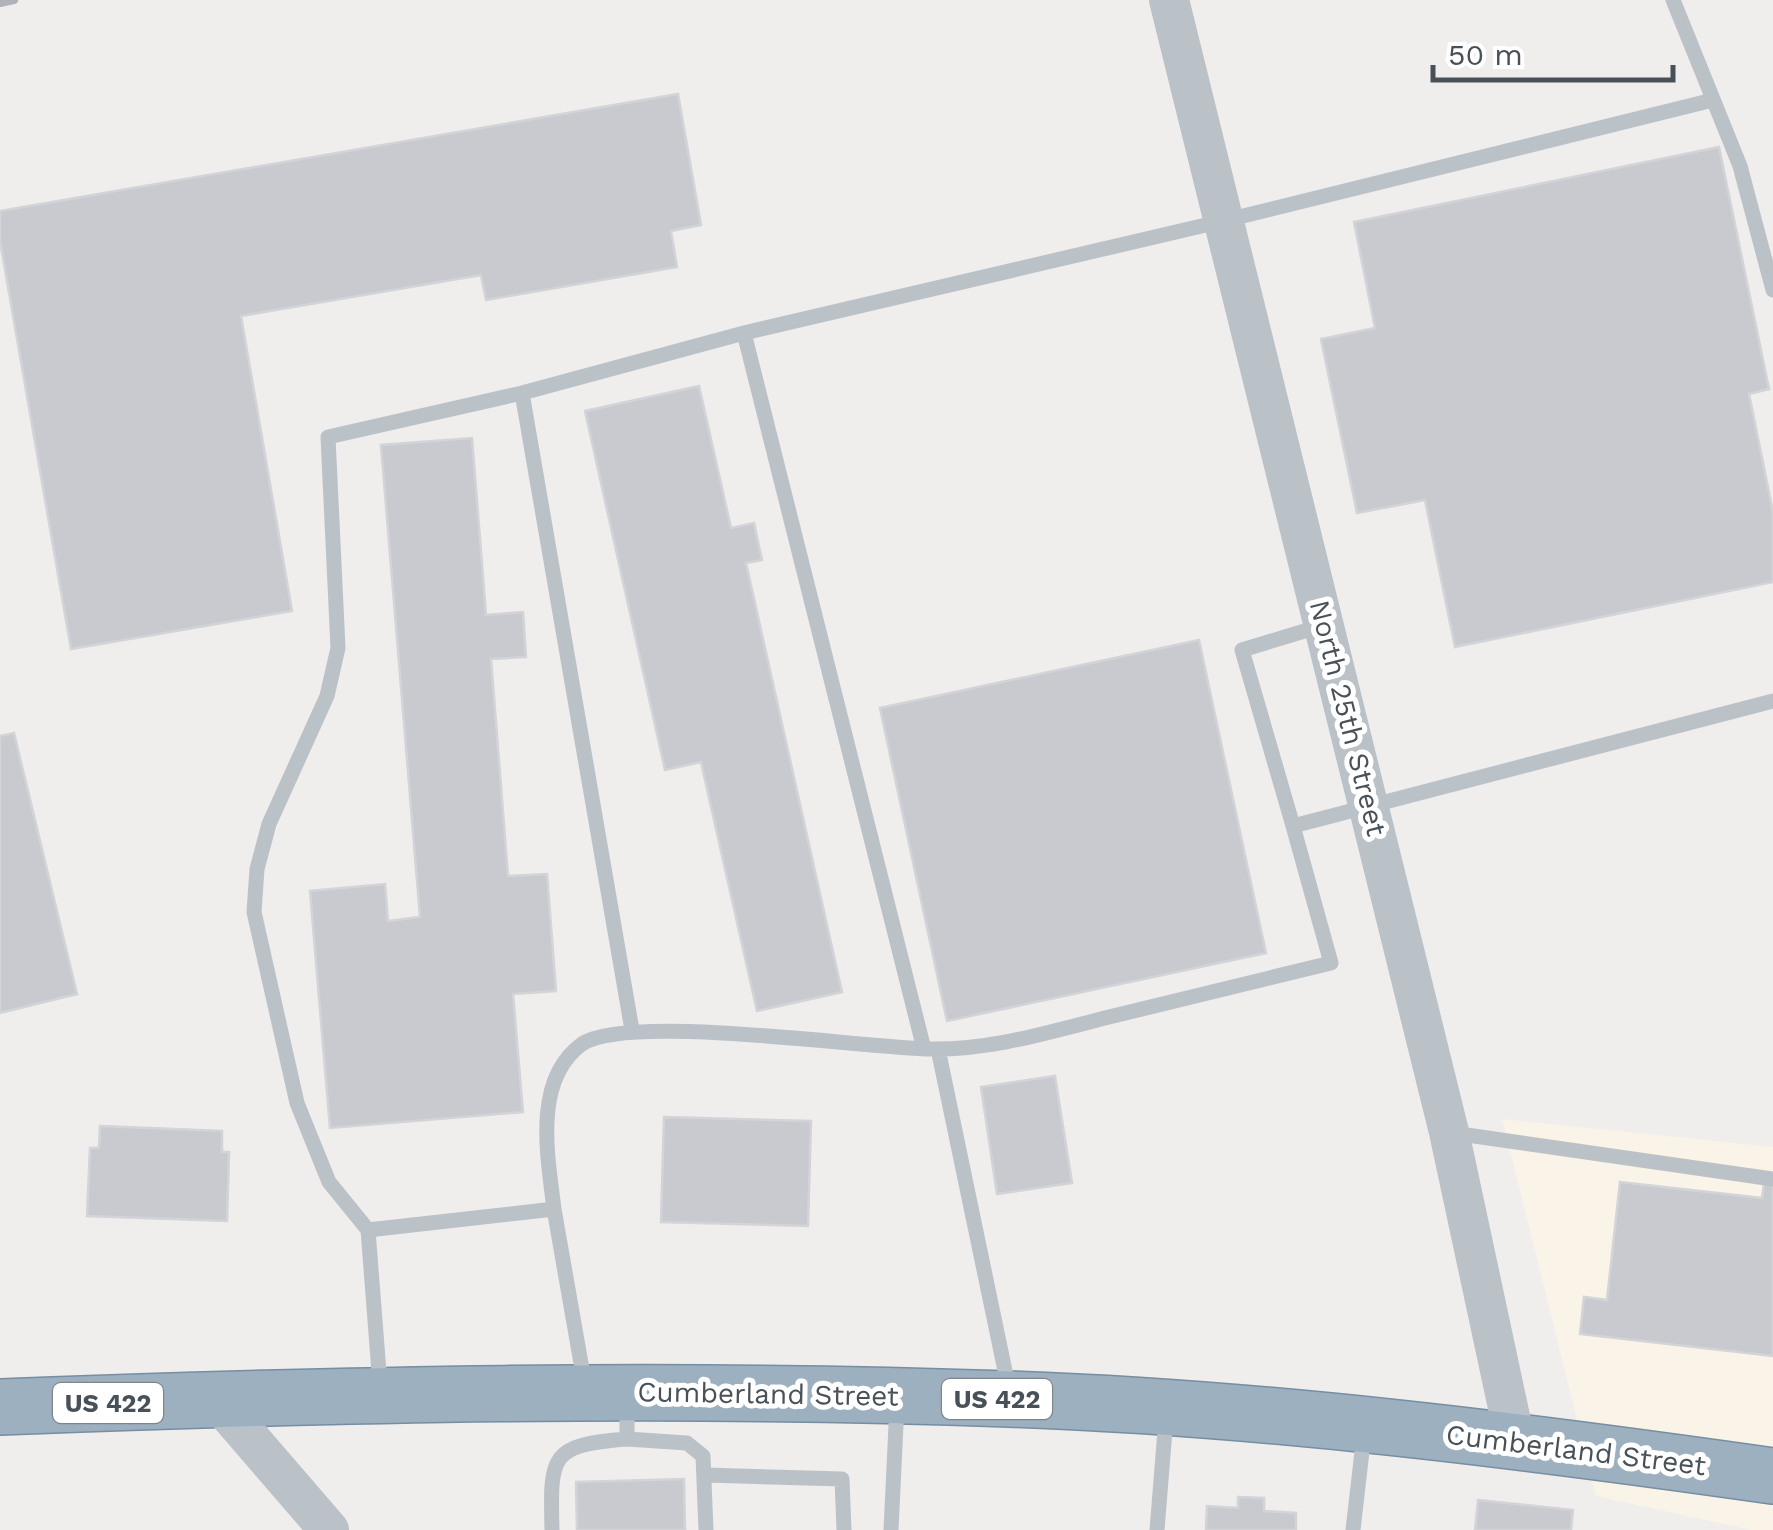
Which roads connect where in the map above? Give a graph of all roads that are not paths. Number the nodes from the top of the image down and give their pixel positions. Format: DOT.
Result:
graph roads {
  1 [pos="1169,0"];
  2 [pos="1673,0"];
  3 [pos="1713,100"];
  4 [pos="1223,221"];
  5 [pos="1773,290"];
  6 [pos="744,332"];
  7 [pos="522,393"];
  8 [pos="1326,625"];
  9 [pos="1773,701"];
  10 [pos="1369,803"];
  11 [pos="1293,826"];
  12 [pos="632,1030"];
  13 [pos="931,1049"];
  14 [pos="1448,1132"];
  15 [pos="1773,1179"];
  16 [pos="554,1209"];
  17 [pos="368,1230"];
  18 [pos="380,1394"];
  19 [pos="897,1397"];
  20 [pos="216,1399"];
  21 [pos="1011,1399"];
  22 [pos="0,1407"];
  23 [pos="614,1408"];
  24 [pos="1167,1409"];
  25 [pos="1364,1425"];
  26 [pos="1515,1440"];
  27 [pos="705,1475"];
  28 [pos="1773,1476"];
  29 [pos="329,1530"];
  30 [pos="552,1530"];
  31 [pos="706,1530"];
  32 [pos="844,1530"];
  33 [pos="891,1530"];
  34 [pos="1156,1530"];
  35 [pos="1352,1530"];
  1 -- 4 [label="street, North 25th Street"];
  2 -- 3 [label="lane"];
  3 -- 4 [label="lane"];
  3 -- 5 [label="lane"];
  4 -- 6 [label="lane"];
  4 -- 8 [label="street, North 25th Street"];
  6 -- 7 [label="lane"];
  6 -- 13 [label="lane"];
  7 -- 12 [label="lane"];
  7 -- 17 [label="lane"];
  8 -- 10 [label="street, North 25th Street"];
  8 -- 11 [label="lane"];
  9 -- 10 [label="lane"];
  10 -- 11 [label="lane"];
  10 -- 14 [label="street, North 25th Street"];
  11 -- 13 [label="lane"];
  12 -- 13 [label="lane"];
  12 -- 16 [label="lane"];
  13 -- 21 [label="lane"];
  14 -- 15 [label="lane"];
  14 -- 26 [label="street, North 25th Street"];
  16 -- 17 [label="lane"];
  16 -- 23 [label="lane"];
  17 -- 18 [label="lane"];
  18 -- 20 [label="highway, Cumberland Street / US 422"];
  18 -- 23 [label="highway, Cumberland Street / US 422"];
  19 -- 21 [label="highway, Cumberland Street / US 422"];
  19 -- 23 [label="highway, Cumberland Street / US 422"];
  19 -- 33 [label="lane"];
  20 -- 22 [label="highway, Cumberland Street / US 422"];
  20 -- 29 [label="street"];
  21 -- 24 [label="highway, Cumberland Street / US 422"];
  23 -- 27 [label="lane"];
  23 -- 30 [label="lane"];
  24 -- 25 [label="highway, Cumberland Street / US 422"];
  24 -- 34 [label="lane"];
  25 -- 26 [label="highway, Cumberland Street / US 422"];
  25 -- 35 [label="lane"];
  26 -- 28 [label="highway, Cumberland Street / US 422"];
  27 -- 31 [label="lane"];
  27 -- 32 [label="lane"];
}
